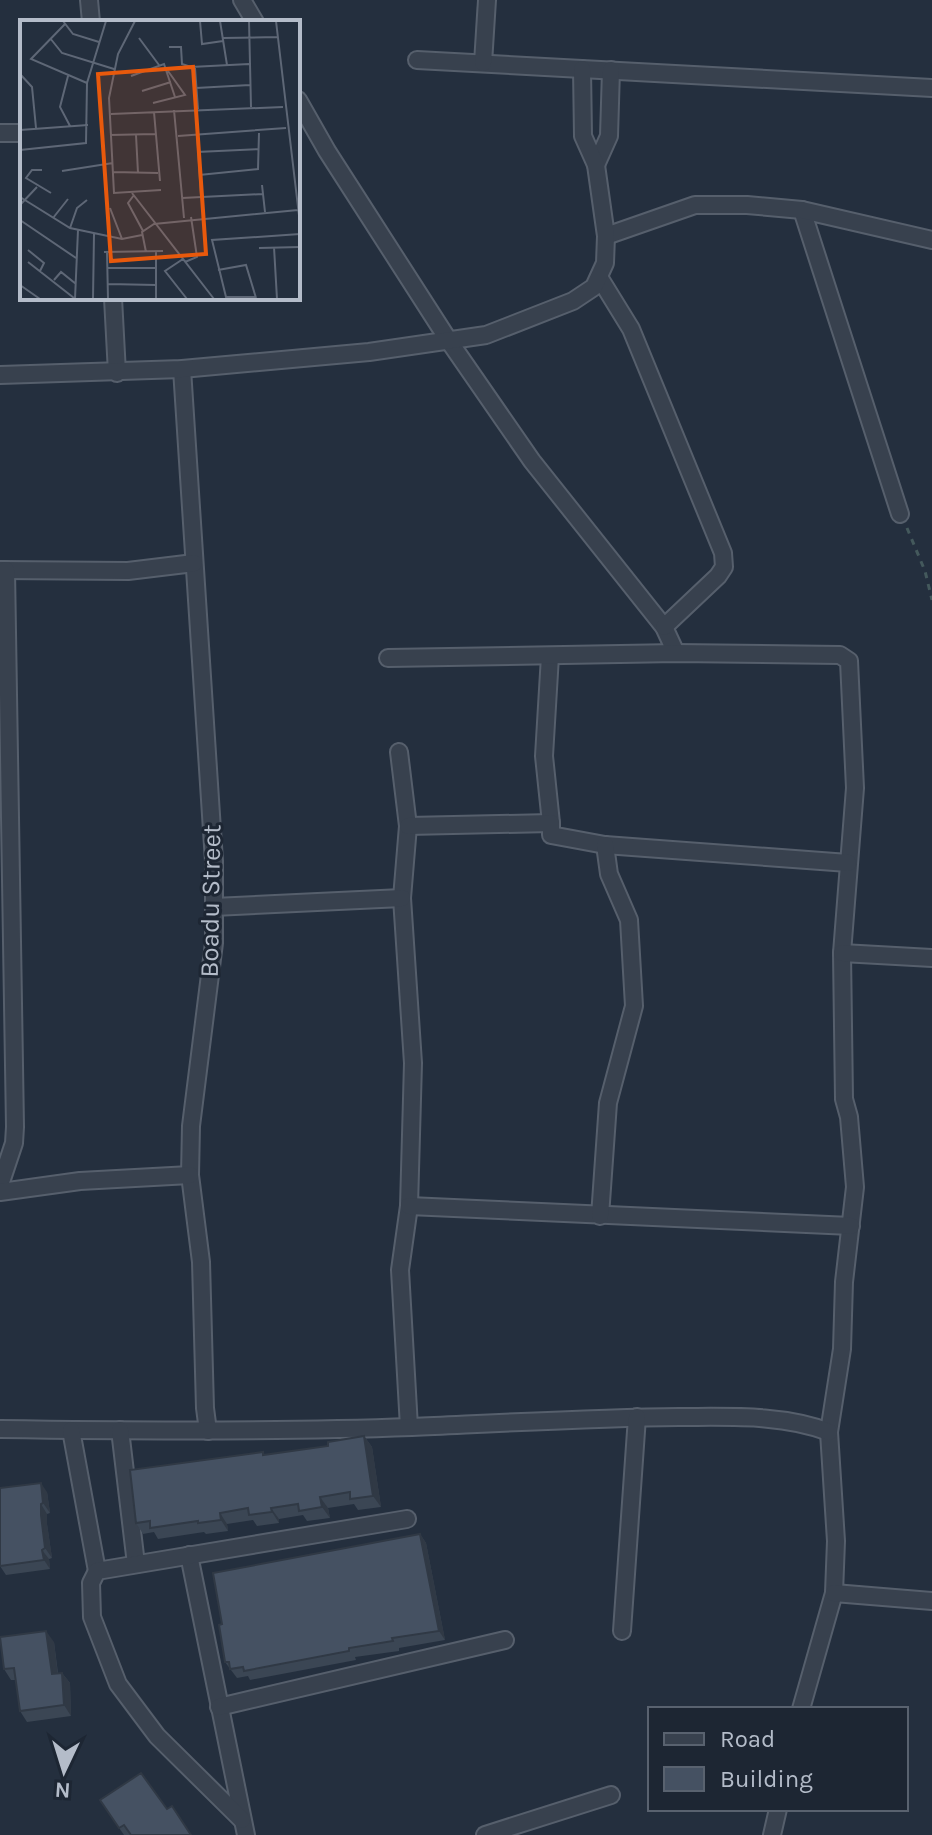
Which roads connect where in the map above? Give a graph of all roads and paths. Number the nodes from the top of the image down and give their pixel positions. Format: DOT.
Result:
graph roads {
  1 [pos="89,0"];
  2 [pos="242,0"];
  3 [pos="487,0"];
  4 [pos="91,20"];
  5 [pos="254,20"];
  6 [pos="417,60"];
  7 [pos="483,63"];
  8 [pos="582,69"];
  9 [pos="611,70"];
  10 [pos="932,88"];
  11 [pos="300,104"];
  12 [pos="596,165"];
  13 [pos="802,210"];
  14 [pos="606,236"];
  15 [pos="932,240"];
  16 [pos="599,277"];
  17 [pos="113,300"];
  18 [pos="449,341"];
  19 [pos="182,369"];
  20 [pos="117,373"];
  21 [pos="0,375"];
  22 [pos="900,514"];
  23 [pos="194,563"];
  24 [pos="3,570"];
  25 [pos="932,600"];
  26 [pos="664,627"];
  27 [pos="676,653"];
  28 [pos="550,656"];
  29 [pos="388,658"];
  30 [pos="399,752"];
  31 [pos="4,780"];
  32 [pos="551,823"];
  33 [pos="408,826"];
  34 [pos="605,845"];
  35 [pos="848,863"];
  36 [pos="402,898"];
  37 [pos="214,907"];
  38 [pos="842,953"];
  39 [pos="932,958"];
  40 [pos="7,1010"];
  41 [pos="190,1175"];
  42 [pos="0,1185"];
  43 [pos="0,1192"];
  44 [pos="409,1206"];
  45 [pos="600,1216"];
  46 [pos="851,1226"];
  47 [pos="637,1417"];
  48 [pos="409,1427"];
  49 [pos="0,1429"];
  50 [pos="71,1430"];
  51 [pos="120,1430"];
  52 [pos="208,1431"];
  53 [pos="829,1432"];
  54 [pos="407,1519"];
  55 [pos="189,1555"];
  56 [pos="136,1564"];
  57 [pos="97,1571"];
  58 [pos="834,1593"];
  59 [pos="932,1601"];
  60 [pos="622,1631"];
  61 [pos="505,1640"];
  62 [pos="219,1707"];
  63 [pos="802,1707"];
  64 [pos="611,1795"];
  65 [pos="778,1811"];
  66 [pos="244,1828"];
  67 [pos="533,1828"];
  68 [pos="485,1835"];
  69 [pos="772,1835"];
  1 -- 4 [label="street"];
  2 -- 5 [label="street"];
  3 -- 7 [label="street"];
  6 -- 7 [label="street"];
  7 -- 8 [label="street"];
  8 -- 9 [label="street"];
  8 -- 12 [label="street"];
  9 -- 10 [label="street"];
  9 -- 12 [label="street"];
  11 -- 18 [label="street"];
  12 -- 14 [label="street"];
  13 -- 14 [label="street"];
  13 -- 15 [label="street"];
  13 -- 22 [label="street"];
  14 -- 16 [label="street"];
  16 -- 18 [label="street"];
  16 -- 26 [label="street"];
  17 -- 20 [label="street"];
  18 -- 19 [label="street"];
  18 -- 26 [label="street"];
  19 -- 20 [label="street"];
  19 -- 23 [label="street, Boadu Street"];
  20 -- 21 [label="street"];
  22 -- 25 [label="path"];
  23 -- 24 [label="street"];
  23 -- 37 [label="street, Boadu Street"];
  24 -- 31 [label="street"];
  26 -- 27 [label="street"];
  27 -- 28 [label="street"];
  27 -- 35 [label="street"];
  28 -- 29 [label="street"];
  28 -- 32 [label="street"];
  30 -- 33 [label="street"];
  31 -- 40 [label="street"];
  32 -- 33 [label="street"];
  32 -- 34 [label="street"];
  33 -- 36 [label="street"];
  34 -- 35 [label="street"];
  34 -- 45 [label="street"];
  35 -- 38 [label="street"];
  36 -- 37 [label="street"];
  36 -- 44 [label="street"];
  37 -- 41 [label="street, Boadu Street"];
  38 -- 39 [label="street"];
  38 -- 46 [label="street"];
  40 -- 42 [label="street"];
  41 -- 43 [label="street"];
  41 -- 52 [label="street, Boadu Street"];
  44 -- 45 [label="street"];
  44 -- 48 [label="street"];
  45 -- 46 [label="street"];
  46 -- 53 [label="street"];
  47 -- 48 [label="street"];
  47 -- 53 [label="street"];
  47 -- 60 [label="street"];
  48 -- 52 [label="street"];
  49 -- 50 [label="street"];
  50 -- 51 [label="street"];
  50 -- 57 [label="street"];
  51 -- 52 [label="street"];
  51 -- 56 [label="street"];
  53 -- 58 [label="street"];
  54 -- 55 [label="street"];
  55 -- 56 [label="street"];
  55 -- 62 [label="street"];
  56 -- 57 [label="street"];
  57 -- 66 [label="street"];
  58 -- 59 [label="street"];
  58 -- 63 [label="street"];
  61 -- 62 [label="street"];
  62 -- 66 [label="street"];
  64 -- 67 [label="street"];
  65 -- 69 [label="street"];
  67 -- 68 [label="street"];
}
